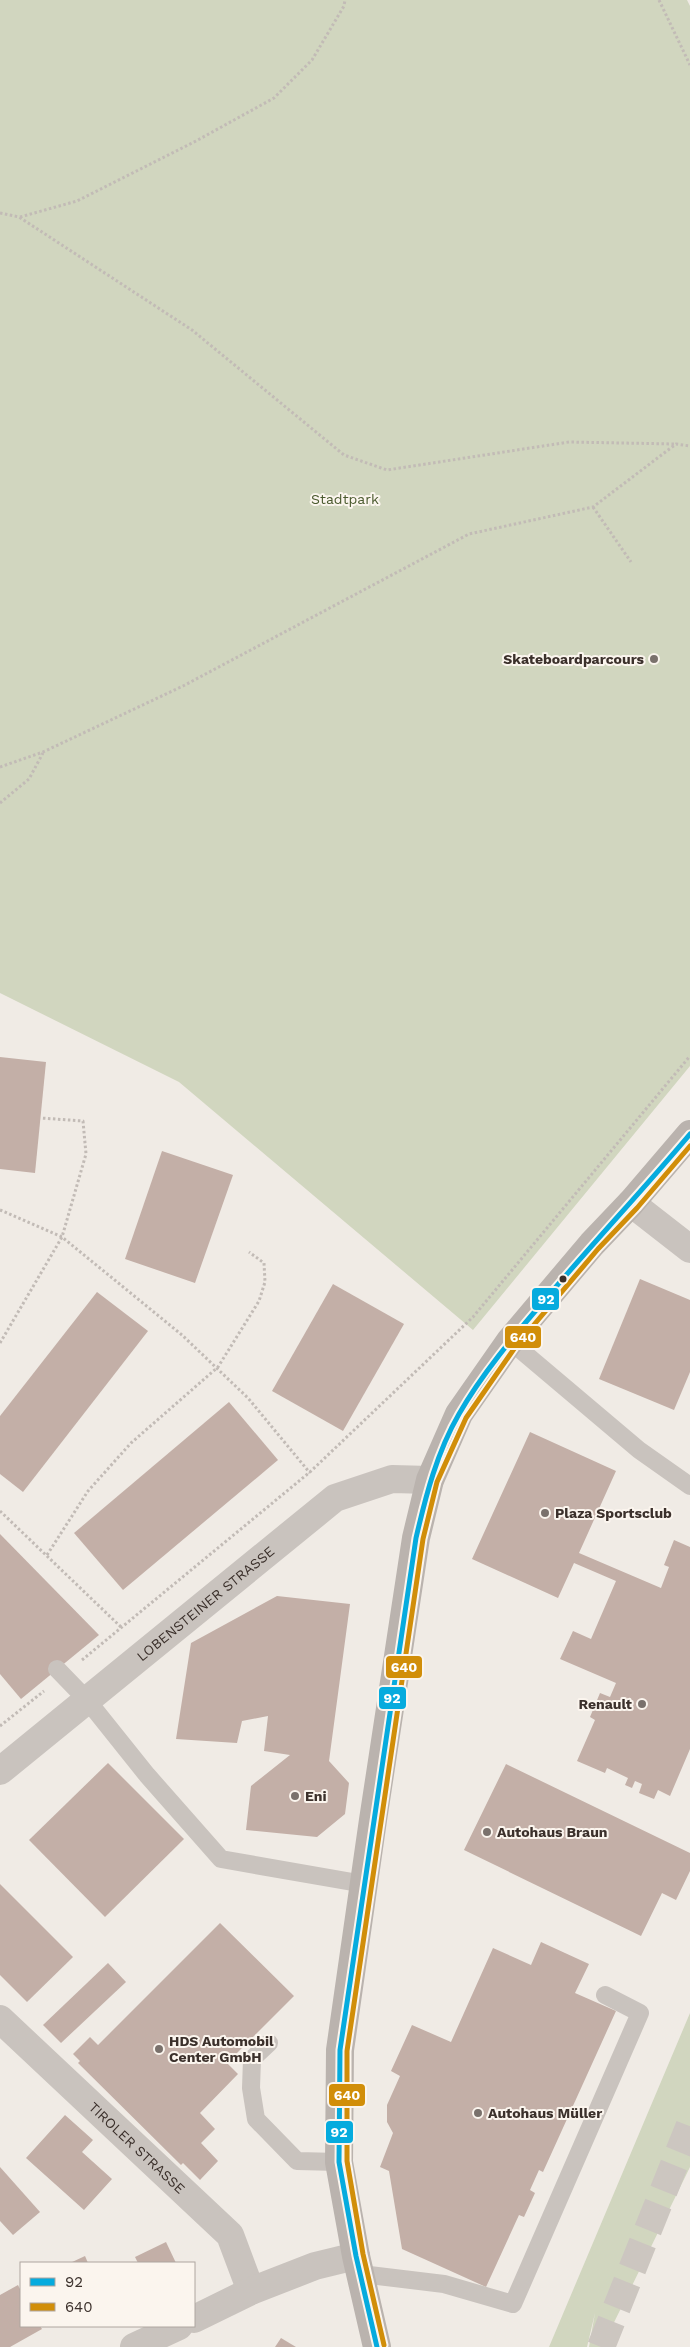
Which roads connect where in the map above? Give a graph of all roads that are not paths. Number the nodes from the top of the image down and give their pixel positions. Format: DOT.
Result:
graph roads {
  1 [pos="690,1134"];
  2 [pos="631,1203"];
  3 [pos="690,1249"];
  4 [pos="510,1341"];
  5 [pos="430,1480"];
  6 [pos="690,1486"];
  7 [pos="60,1672"];
  8 [pos="87,1700"];
  9 [pos="0,1771"];
  10 [pos="364,1884"];
  11 [pos="604,1995"];
  12 [pos="0,2019"];
  13 [pos="269,2043"];
  14 [pos="339,2162"];
  15 [pos="359,2265"];
  16 [pos="251,2292"];
  17 [pos="195,2318"];
  18 [pos="176,2327"];
  19 [pos="134,2347"];
  20 [pos="377,2347"];
  1 -- 2 [label="main road"];
  2 -- 3 [label="street"];
  2 -- 4 [label="main road"];
  4 -- 5 [label="main road"];
  4 -- 6 [label="lane"];
  5 -- 8 [label="street, LOBENSTEINER STRASSE"];
  5 -- 10 [label="main road"];
  7 -- 8 [label="lane"];
  8 -- 9 [label="street, LOBENSTEINER STRASSE"];
  8 -- 10 [label="lane"];
  10 -- 14 [label="main road"];
  11 -- 15 [label="lane"];
  12 -- 16 [label="street, TIROLER STRASSE"];
  13 -- 14 [label="lane"];
  14 -- 15 [label="main road"];
  15 -- 16 [label="street"];
  15 -- 20 [label="main road"];
  16 -- 17 [label="street"];
  18 -- 19 [label="street"];
}
